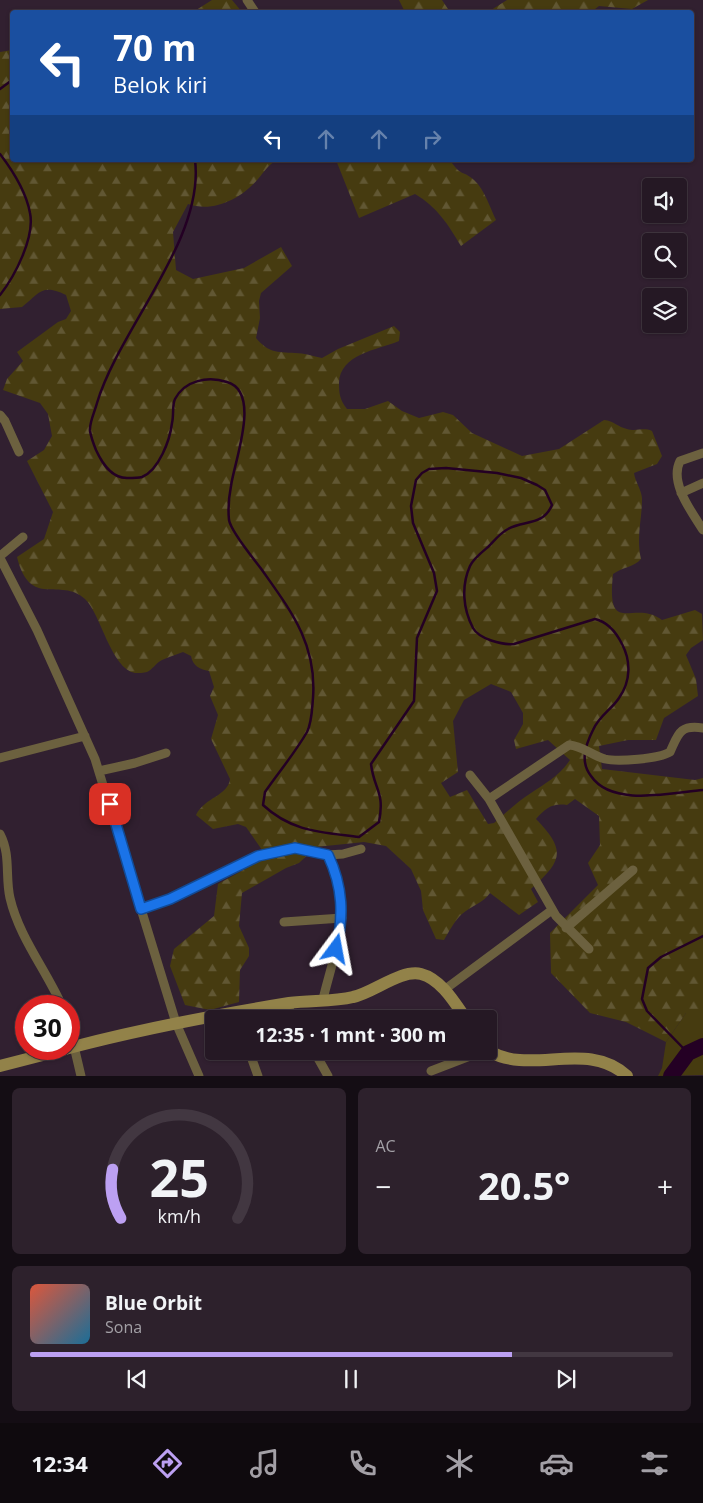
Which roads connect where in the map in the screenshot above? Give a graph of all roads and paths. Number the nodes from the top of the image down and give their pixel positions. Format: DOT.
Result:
graph roads {
  1 [pos="0,415"];
  2 [pos="19,452"];
  3 [pos="703,453"];
  4 [pos="703,483"];
  5 [pos="681,492"];
  6 [pos="703,530"];
  7 [pos="23,537"];
  8 [pos="0,557"];
  9 [pos="703,728"];
  10 [pos="85,736"];
  11 [pos="166,753"];
  12 [pos="0,758"];
  13 [pos="99,771"];
  14 [pos="470,774"];
  15 [pos="489,799"];
  16 [pos="0,834"];
  17 [pos="361,848"];
  18 [pos="328,855"];
  19 [pos="633,870"];
  20 [pos="141,909"];
  21 [pos="552,910"];
  22 [pos="342,918"];
  23 [pos="284,922"];
  24 [pos="566,928"];
  25 [pos="589,949"];
  26 [pos="444,990"];
  27 [pos="56,995"];
  28 [pos="323,999"];
  29 [pos="286,1004"];
  30 [pos="261,1010"];
  31 [pos="290,1010"];
  32 [pos="459,1010"];
  33 [pos="205,1020"];
  34 [pos="176,1023"];
  35 [pos="80,1046"];
  36 [pos="497,1058"];
  37 [pos="23,1060"];
  38 [pos="75,1060"];
  39 [pos="252,1060"];
  40 [pos="319,1060"];
  41 [pos="459,1060"];
  42 [pos="0,1066"];
  43 [pos="430,1071"];
  44 [pos="81,1076"];
  45 [pos="199,1076"];
  46 [pos="258,1076"];
  47 [pos="328,1076"];
  48 [pos="627,1076"];
  1 -- 2 [label="street"];
  3 -- 5 [label="street"];
  4 -- 5 [label="street"];
  5 -- 6 [label="street"];
  7 -- 8 [label="street"];
  8 -- 10 [label="street"];
  9 -- 15 [label="street"];
  10 -- 12 [label="street"];
  10 -- 13 [label="street"];
  11 -- 13 [label="street"];
  13 -- 20 [label="street"];
  14 -- 15 [label="street"];
  15 -- 21 [label="street"];
  16 -- 27 [label="street"];
  17 -- 18 [label="street"];
  18 -- 20 [label="street"];
  18 -- 22 [label="street"];
  19 -- 24 [label="street"];
  20 -- 34 [label="street"];
  21 -- 24 [label="street"];
  21 -- 26 [label="street"];
  22 -- 23 [label="street"];
  22 -- 28 [label="street"];
  24 -- 25 [label="street"];
  26 -- 28 [label="main road"];
  26 -- 32 [label="main road"];
  28 -- 29 [label="main road"];
  29 -- 30 [label="main road"];
  29 -- 31 [label="street"];
  33 -- 34 [label="main road"];
  34 -- 35 [label="main road"];
  34 -- 45 [label="street"];
  36 -- 48 [label="main road"];
  37 -- 42 [label="main road"];
  38 -- 44 [label="street"];
  39 -- 46 [label="street"];
  40 -- 47 [label="street"];
  41 -- 43 [label="street"];
}
